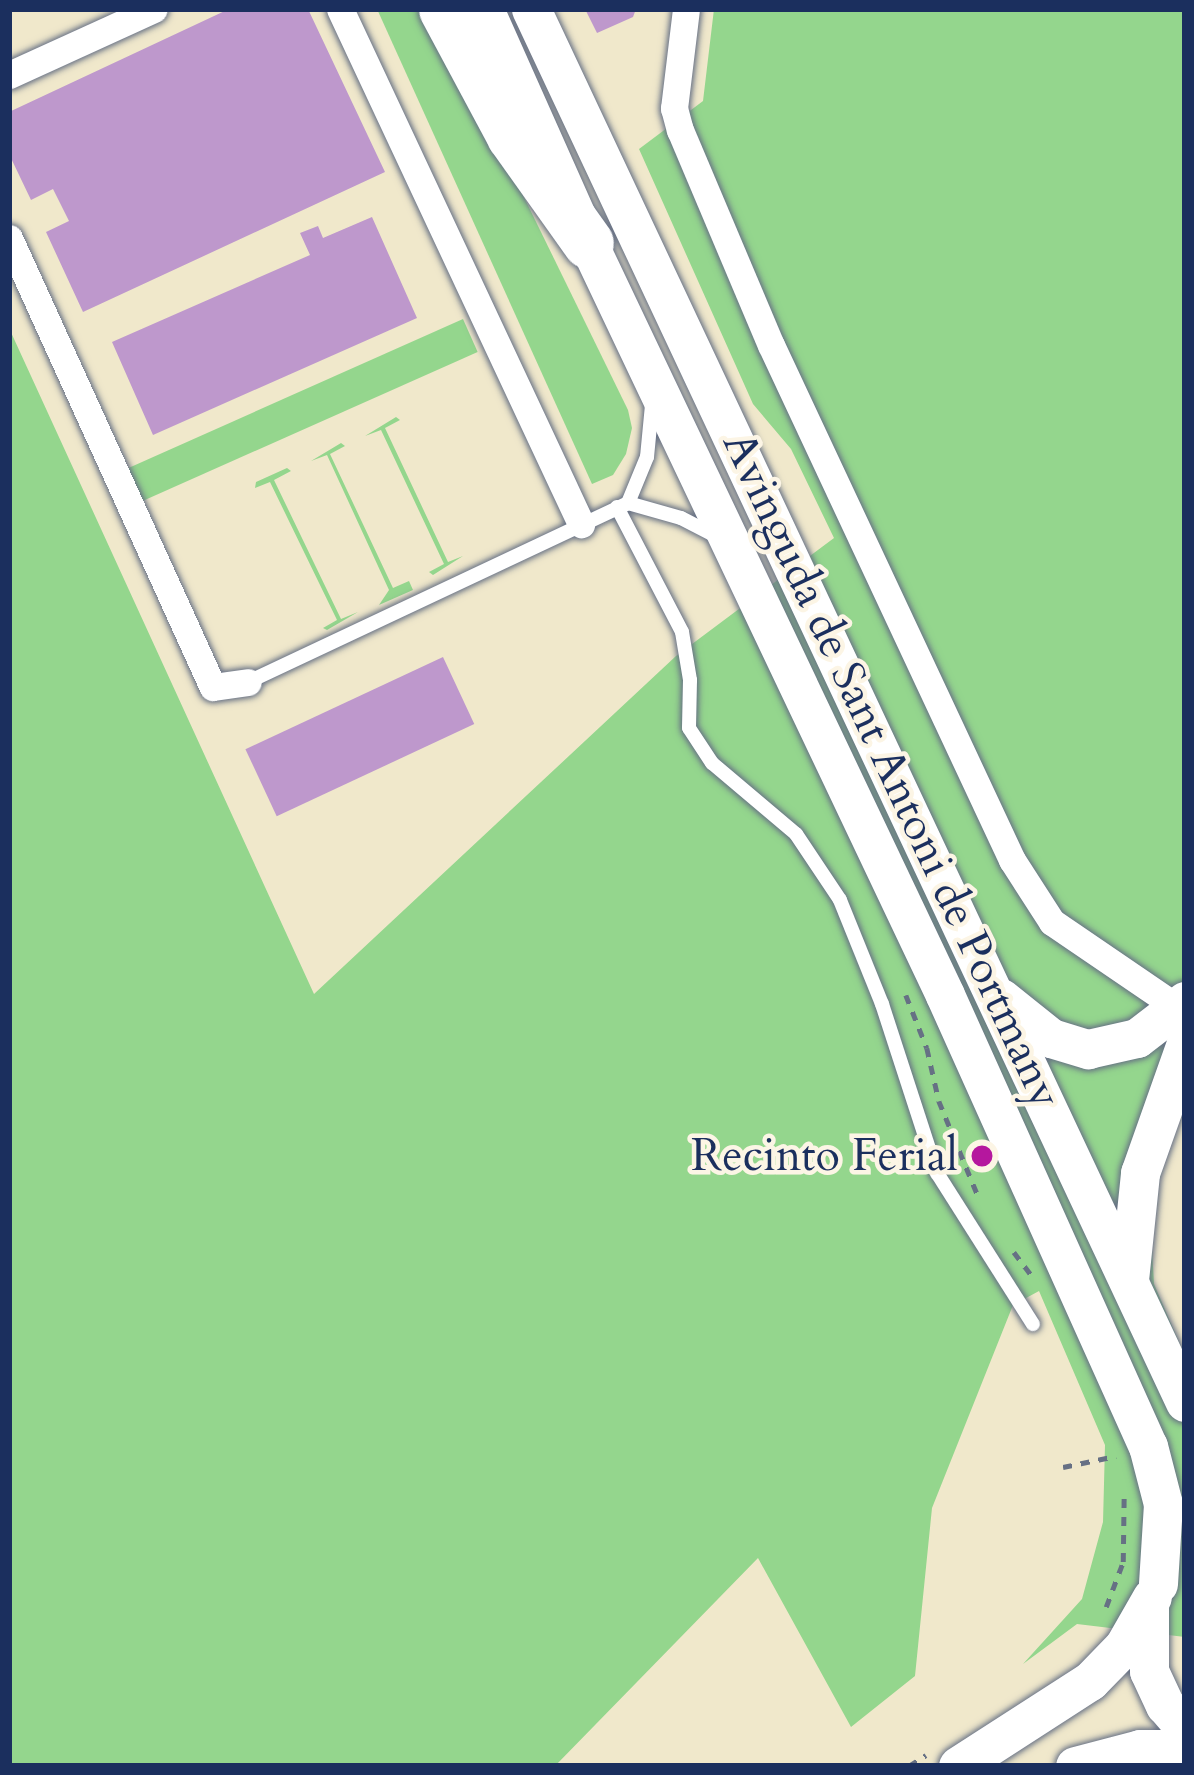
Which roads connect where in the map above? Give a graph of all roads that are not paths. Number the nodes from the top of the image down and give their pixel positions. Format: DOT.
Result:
graph roads {
  1 [pos="154,9"];
  2 [pos="340,9"];
  3 [pos="443,9"];
  4 [pos="484,9"];
  5 [pos="531,9"];
  6 [pos="686,9"];
  7 [pos="9,75"];
  8 [pos="9,238"];
  9 [pos="588,243"];
  10 [pos="652,369"];
  11 [pos="622,505"];
  12 [pos="581,524"];
  13 [pos="736,546"];
  14 [pos="248,682"];
  15 [pos="988,987"];
  16 [pos="1183,1018"];
  17 [pos="1129,1291"];
  18 [pos="1033,1324"];
  19 [pos="1185,1402"];
  20 [pos="1185,1548"];
  21 [pos="1155,1590"];
  22 [pos="1185,1728"];
  23 [pos="1185,1749"];
  24 [pos="945,1759"];
  25 [pos="1075,1766"];
  1 -- 7 [label="street"];
  2 -- 12 [label="street"];
  3 -- 9 [label="highway"];
  4 -- 9 [label="main road, Avinguda de Sant Antoni de Portmany"];
  5 -- 15 [label="main road, Avinguda de Sant Antoni de Portmany"];
  6 -- 16 [label="street"];
  8 -- 14 [label="street"];
  9 -- 10 [label="main road, Avinguda de Sant Antoni de Portmany"];
  10 -- 11 [label="lane"];
  10 -- 13 [label="main road, Avinguda de Sant Antoni de Portmany"];
  11 -- 12 [label="lane"];
  11 -- 13 [label="lane"];
  11 -- 18 [label="lane"];
  12 -- 14 [label="lane"];
  13 -- 21 [label="main road, Avinguda de Sant Antoni de Portmany"];
  15 -- 16 [label="main road"];
  15 -- 17 [label="main road, Avinguda de Sant Antoni de Portmany"];
  16 -- 17 [label="main road"];
  17 -- 19 [label="main road, Avinguda de Sant Antoni de Portmany"];
  20 -- 21 [label="main road"];
  21 -- 22 [label="main road, Avinguda de Sant Antoni de Portmany"];
  21 -- 24 [label="main road"];
  23 -- 25 [label="main road"];
}
